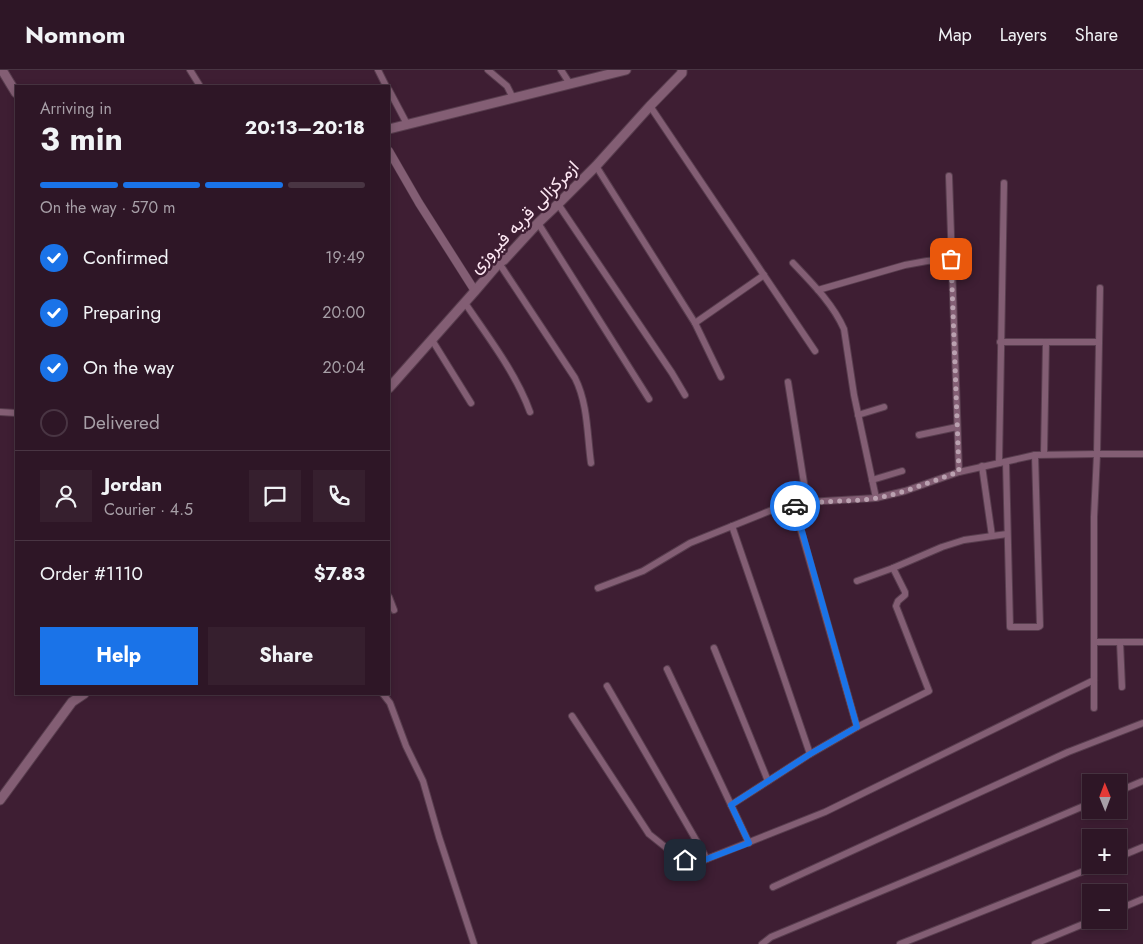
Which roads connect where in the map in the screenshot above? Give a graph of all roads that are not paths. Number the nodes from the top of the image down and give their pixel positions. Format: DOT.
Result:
graph roads {
  1 [pos="2,70"];
  2 [pos="190,70"];
  3 [pos="378,70"];
  4 [pos="488,70"];
  5 [pos="561,70"];
  6 [pos="626,70"];
  7 [pos="682,70"];
  8 [pos="604,73"];
  9 [pos="570,84"];
  10 [pos="199,85"];
  11 [pos="386,85"];
  12 [pos="15,90"];
  13 [pos="390,92"];
  14 [pos="513,98"];
  15 [pos="650,106"];
  16 [pos="407,124"];
  17 [pos="390,129"];
  18 [pos="390,153"];
  19 [pos="596,166"];
  20 [pos="949,176"];
  21 [pos="1004,183"];
  22 [pos="558,204"];
  23 [pos="538,223"];
  24 [pos="951,259"];
  25 [pos="499,263"];
  26 [pos="794,263"];
  27 [pos="764,275"];
  28 [pos="1100,288"];
  29 [pos="818,290"];
  30 [pos="475,291"];
  31 [pos="465,303"];
  32 [pos="695,323"];
  33 [pos="432,340"];
  34 [pos="1000,342"];
  35 [pos="1046,342"];
  36 [pos="1099,342"];
  37 [pos="815,351"];
  38 [pos="721,377"];
  39 [pos="788,382"];
  40 [pos="390,387"];
  41 [pos="685,395"];
  42 [pos="649,399"];
  43 [pos="471,402"];
  44 [pos="884,406"];
  45 [pos="0,412"];
  46 [pos="530,412"];
  47 [pos="15,413"];
  48 [pos="858,414"];
  49 [pos="957,427"];
  50 [pos="919,435"];
  51 [pos="1044,454"];
  52 [pos="1097,454"];
  53 [pos="1143,454"];
  54 [pos="1036,456"];
  55 [pos="1003,462"];
  56 [pos="590,463"];
  57 [pos="982,466"];
  58 [pos="902,471"];
  59 [pos="959,472"];
  60 [pos="872,480"];
  61 [pos="876,498"];
  62 [pos="807,502"];
  63 [pos="794,506"];
  64 [pos="732,526"];
  65 [pos="1007,534"];
  66 [pos="992,536"];
  67 [pos="893,568"];
  68 [pos="858,581"];
  69 [pos="598,588"];
  70 [pos="390,599"];
  71 [pos="394,610"];
  72 [pos="1094,642"];
  73 [pos="1120,642"];
  74 [pos="1143,642"];
  75 [pos="714,648"];
  76 [pos="667,670"];
  77 [pos="1094,680"];
  78 [pos="607,686"];
  79 [pos="1122,687"];
  80 [pos="82,695"];
  81 [pos="384,695"];
  82 [pos="1094,708"];
  83 [pos="572,716"];
  84 [pos="1143,723"];
  85 [pos="857,727"];
  86 [pos="810,754"];
  87 [pos="768,781"];
  88 [pos="1143,781"];
  89 [pos="1128,787"];
  90 [pos="0,800"];
  91 [pos="731,805"];
  92 [pos="1082,807"];
  93 [pos="749,843"];
  94 [pos="1143,848"];
  95 [pos="1127,854"];
  96 [pos="707,859"];
  97 [pos="1082,872"];
  98 [pos="773,887"];
  99 [pos="1143,899"];
  100 [pos="1127,906"];
  101 [pos="1082,925"];
  102 [pos="474,944"];
  103 [pos="762,944"];
  104 [pos="900,944"];
  105 [pos="1035,944"];
  1 -- 12 [label="main road"];
  2 -- 10 [label="street"];
  3 -- 11 [label="street"];
  4 -- 14 [label="street"];
  5 -- 9 [label="street"];
  6 -- 8 [label="main road"];
  7 -- 15 [label="main road, ازمرکزالی قریه فیروزی"];
  8 -- 9 [label="main road"];
  9 -- 14 [label="main road"];
  13 -- 16 [label="street"];
  14 -- 16 [label="main road"];
  15 -- 19 [label="main road, ازمرکزالی قریه فیروزی"];
  15 -- 27 [label="street"];
  16 -- 17 [label="main road"];
  18 -- 30 [label="street"];
  19 -- 22 [label="main road, ازمرکزالی قریه فیروزی"];
  19 -- 32 [label="street"];
  20 -- 24 [label="street"];
  21 -- 34 [label="street"];
  22 -- 23 [label="main road, ازمرکزالی قریه فیروزی"];
  22 -- 41 [label="street"];
  23 -- 25 [label="main road, ازمرکزالی قریه فیروزی"];
  23 -- 42 [label="street"];
  24 -- 29 [label="street"];
  24 -- 49 [label="street"];
  25 -- 30 [label="main road, ازمرکزالی قریه فیروزی"];
  25 -- 56 [label="street"];
  26 -- 29 [label="street"];
  27 -- 32 [label="street"];
  27 -- 37 [label="street"];
  28 -- 36 [label="street"];
  29 -- 48 [label="street"];
  30 -- 31 [label="main road, ازمرکزالی قریه فیروزی"];
  31 -- 33 [label="main road, ازمرکزالی قریه فیروزی"];
  31 -- 46 [label="street"];
  32 -- 38 [label="street"];
  33 -- 40 [label="main road, ازمرکزالی قریه فیروزی"];
  33 -- 43 [label="street"];
  34 -- 35 [label="street"];
  34 -- 55 [label="street"];
  35 -- 36 [label="street"];
  35 -- 51 [label="street"];
  36 -- 52 [label="street"];
  39 -- 62 [label="street"];
  44 -- 48 [label="street"];
  45 -- 47 [label="street"];
  48 -- 60 [label="street"];
  49 -- 50 [label="street"];
  49 -- 59 [label="street"];
  51 -- 52 [label="street"];
  51 -- 54 [label="street"];
  52 -- 53 [label="street"];
  52 -- 72 [label="street"];
  54 -- 55 [label="street"];
  54 -- 65 [label="street"];
  55 -- 57 [label="street"];
  55 -- 65 [label="street"];
  57 -- 59 [label="street"];
  57 -- 66 [label="street"];
  58 -- 60 [label="street"];
  59 -- 61 [label="street"];
  60 -- 61 [label="street"];
  61 -- 62 [label="street"];
  62 -- 63 [label="street"];
  63 -- 64 [label="street"];
  63 -- 85 [label="street"];
  64 -- 69 [label="street"];
  64 -- 86 [label="street"];
  65 -- 66 [label="street"];
  66 -- 67 [label="street"];
  67 -- 68 [label="street"];
  67 -- 85 [label="street"];
  70 -- 71 [label="street"];
  72 -- 73 [label="street"];
  72 -- 77 [label="street"];
  73 -- 74 [label="street"];
  73 -- 79 [label="street"];
  75 -- 87 [label="street"];
  76 -- 91 [label="street"];
  77 -- 82 [label="street"];
  77 -- 93 [label="street"];
  78 -- 96 [label="street"];
  80 -- 90 [label="main road"];
  81 -- 102 [label="street"];
  83 -- 96 [label="street"];
  84 -- 98 [label="street"];
  85 -- 86 [label="street"];
  86 -- 87 [label="street"];
  87 -- 91 [label="street"];
  88 -- 89 [label="street"];
  91 -- 93 [label="street"];
  92 -- 103 [label="street"];
  93 -- 96 [label="street"];
  94 -- 95 [label="street"];
  97 -- 104 [label="street"];
  99 -- 100 [label="street"];
  101 -- 105 [label="street"];
}
